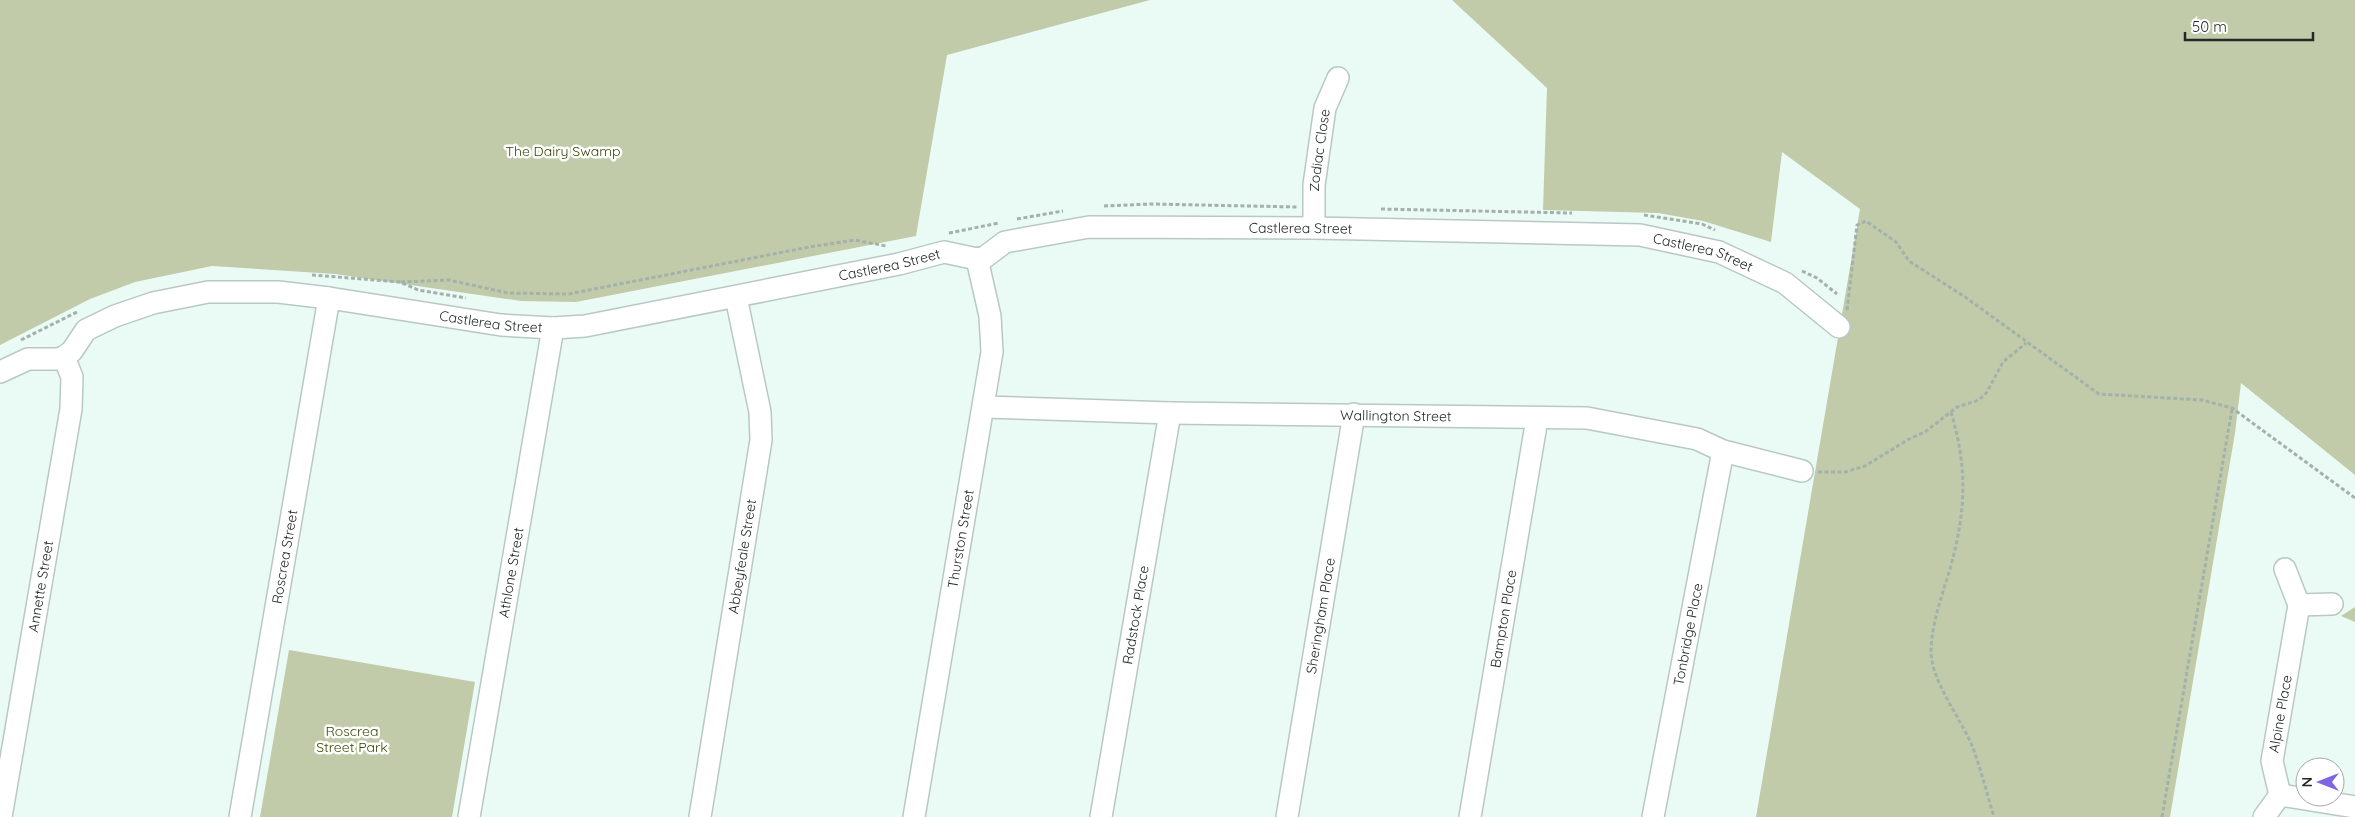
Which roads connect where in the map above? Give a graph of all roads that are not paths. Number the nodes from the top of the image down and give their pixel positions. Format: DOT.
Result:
graph roads {
  1 [pos="1338,78"];
  2 [pos="1314,228"];
  3 [pos="977,259"];
  4 [pos="736,297"];
  5 [pos="329,298"];
  6 [pos="1839,327"];
  7 [pos="553,328"];
  8 [pos="64,357"];
  9 [pos="0,372"];
  10 [pos="984,407"];
  11 [pos="1170,413"];
  12 [pos="1354,414"];
  13 [pos="1537,420"];
  14 [pos="1723,451"];
  15 [pos="1802,471"];
  16 [pos="2285,569"];
  17 [pos="2332,604"];
  18 [pos="2300,606"];
  19 [pos="2280,795"];
  20 [pos="2355,807"];
  21 [pos="1,817"];
  22 [pos="240,817"];
  23 [pos="469,817"];
  24 [pos="700,817"];
  25 [pos="914,817"];
  26 [pos="1101,817"];
  27 [pos="1287,817"];
  28 [pos="1470,817"];
  29 [pos="1653,817"];
  30 [pos="2264,817"];
  1 -- 2 [label="street, Zodiac Close"];
  2 -- 3 [label="street, Castlerea Street"];
  2 -- 6 [label="street, Castlerea Street"];
  3 -- 4 [label="street, Castlerea Street"];
  3 -- 10 [label="street, Thurston Street"];
  4 -- 7 [label="street, Castlerea Street"];
  4 -- 24 [label="street, Abbeyfeale Street"];
  5 -- 7 [label="street, Castlerea Street"];
  5 -- 8 [label="street, Castlerea Street"];
  5 -- 22 [label="street, Roscrea Street"];
  7 -- 23 [label="street, Athlone Street"];
  8 -- 9 [label="street"];
  8 -- 21 [label="street, Annette Street"];
  10 -- 11 [label="street, Wallington Street"];
  10 -- 25 [label="street, Thurston Street"];
  11 -- 12 [label="street, Wallington Street"];
  11 -- 26 [label="street, Radstock Place"];
  12 -- 13 [label="street, Wallington Street"];
  12 -- 27 [label="street, Sheringham Place"];
  13 -- 14 [label="street, Wallington Street"];
  13 -- 28 [label="street, Bampton Place"];
  14 -- 15 [label="street, Wallington Street"];
  14 -- 29 [label="street, Tonbridge Place"];
  16 -- 18 [label="street"];
  17 -- 18 [label="street"];
  18 -- 19 [label="street, Alpine Place"];
  19 -- 20 [label="street"];
  19 -- 30 [label="street"];
}
